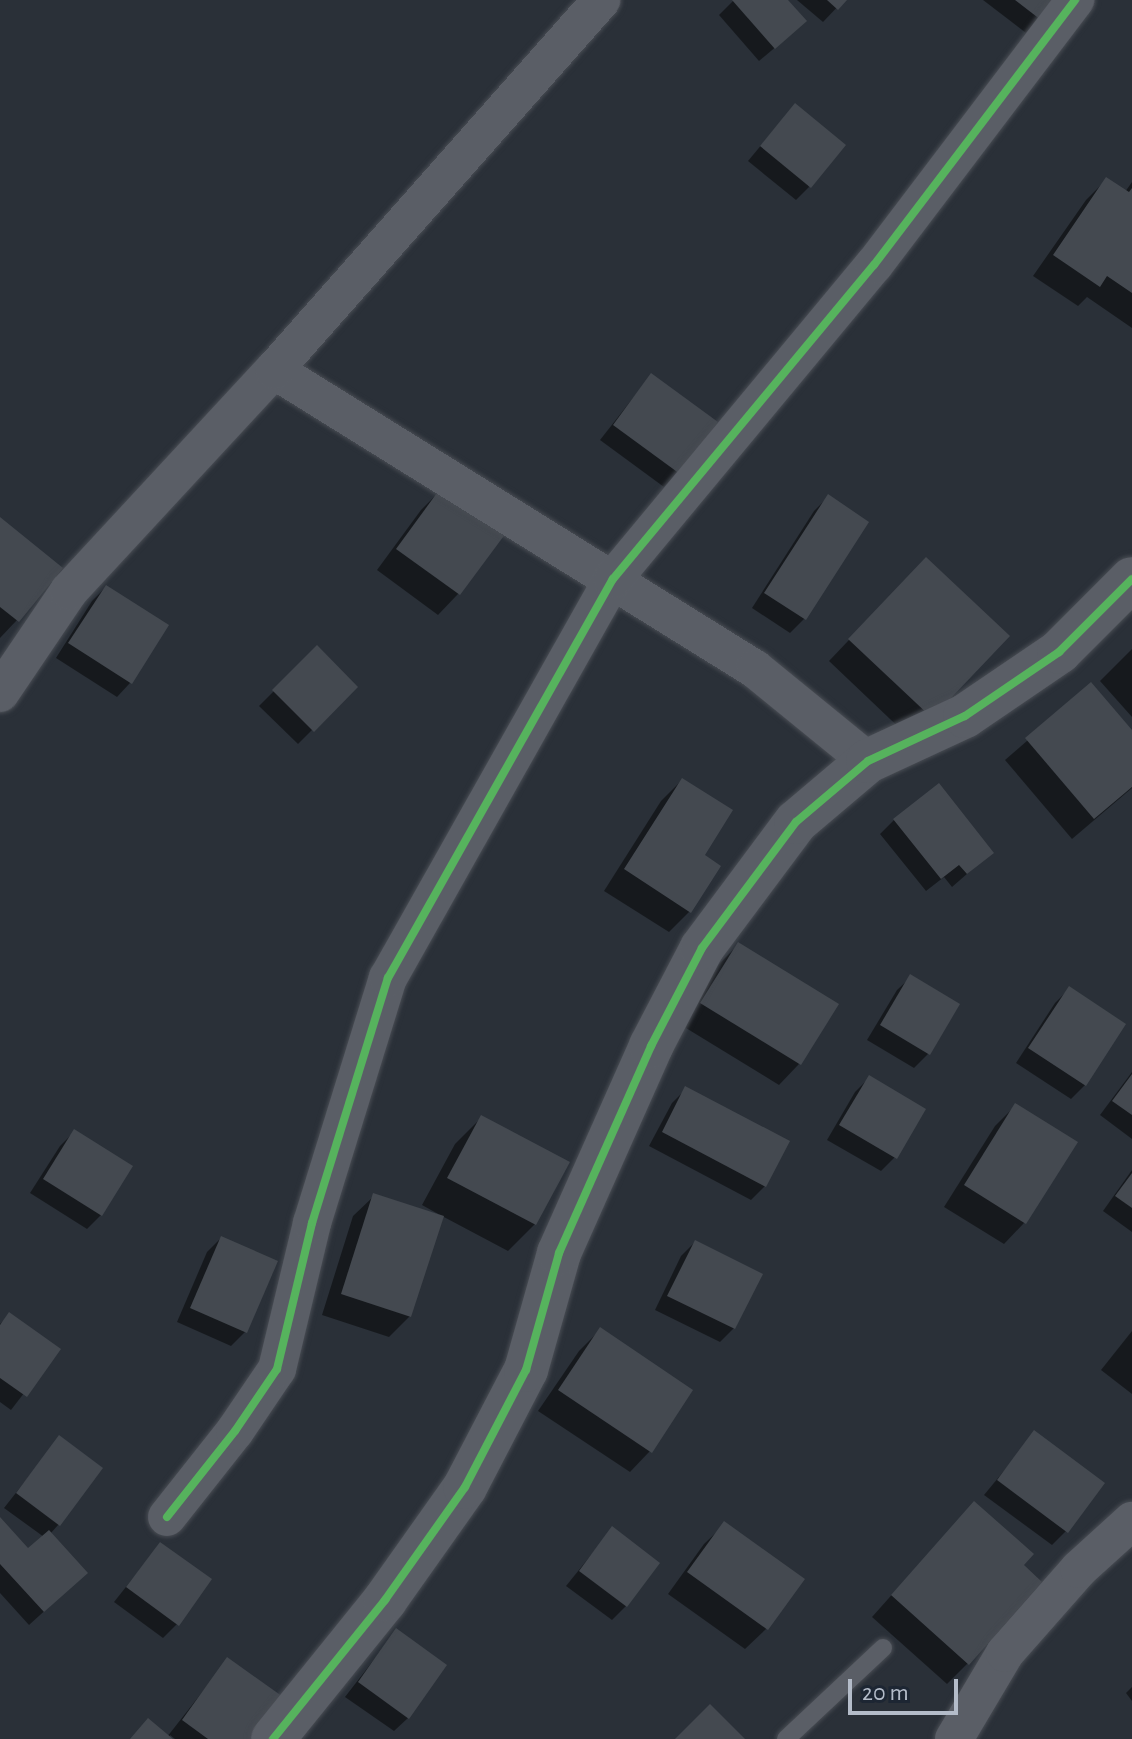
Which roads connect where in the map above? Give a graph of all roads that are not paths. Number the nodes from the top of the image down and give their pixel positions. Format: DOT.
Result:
graph roads {
  1 [pos="601,0"];
  2 [pos="1075,0"];
  3 [pos="274,370"];
  4 [pos="613,579"];
  5 [pos="1132,579"];
  6 [pos="0,693"];
  7 [pos="868,761"];
  8 [pos="167,1517"];
  9 [pos="1132,1521"];
  10 [pos="1118,1557"];
  11 [pos="883,1648"];
  12 [pos="971,1732"];
  13 [pos="273,1739"];
  14 [pos="786,1739"];
  1 -- 3 [label="street"];
  2 -- 4 [label="street"];
  3 -- 4 [label="street"];
  3 -- 6 [label="street"];
  4 -- 7 [label="street"];
  4 -- 8 [label="street"];
  5 -- 7 [label="street"];
  7 -- 13 [label="street"];
  9 -- 10 [label="street"];
  10 -- 12 [label="street"];
  11 -- 14 [label="lane"];
}
